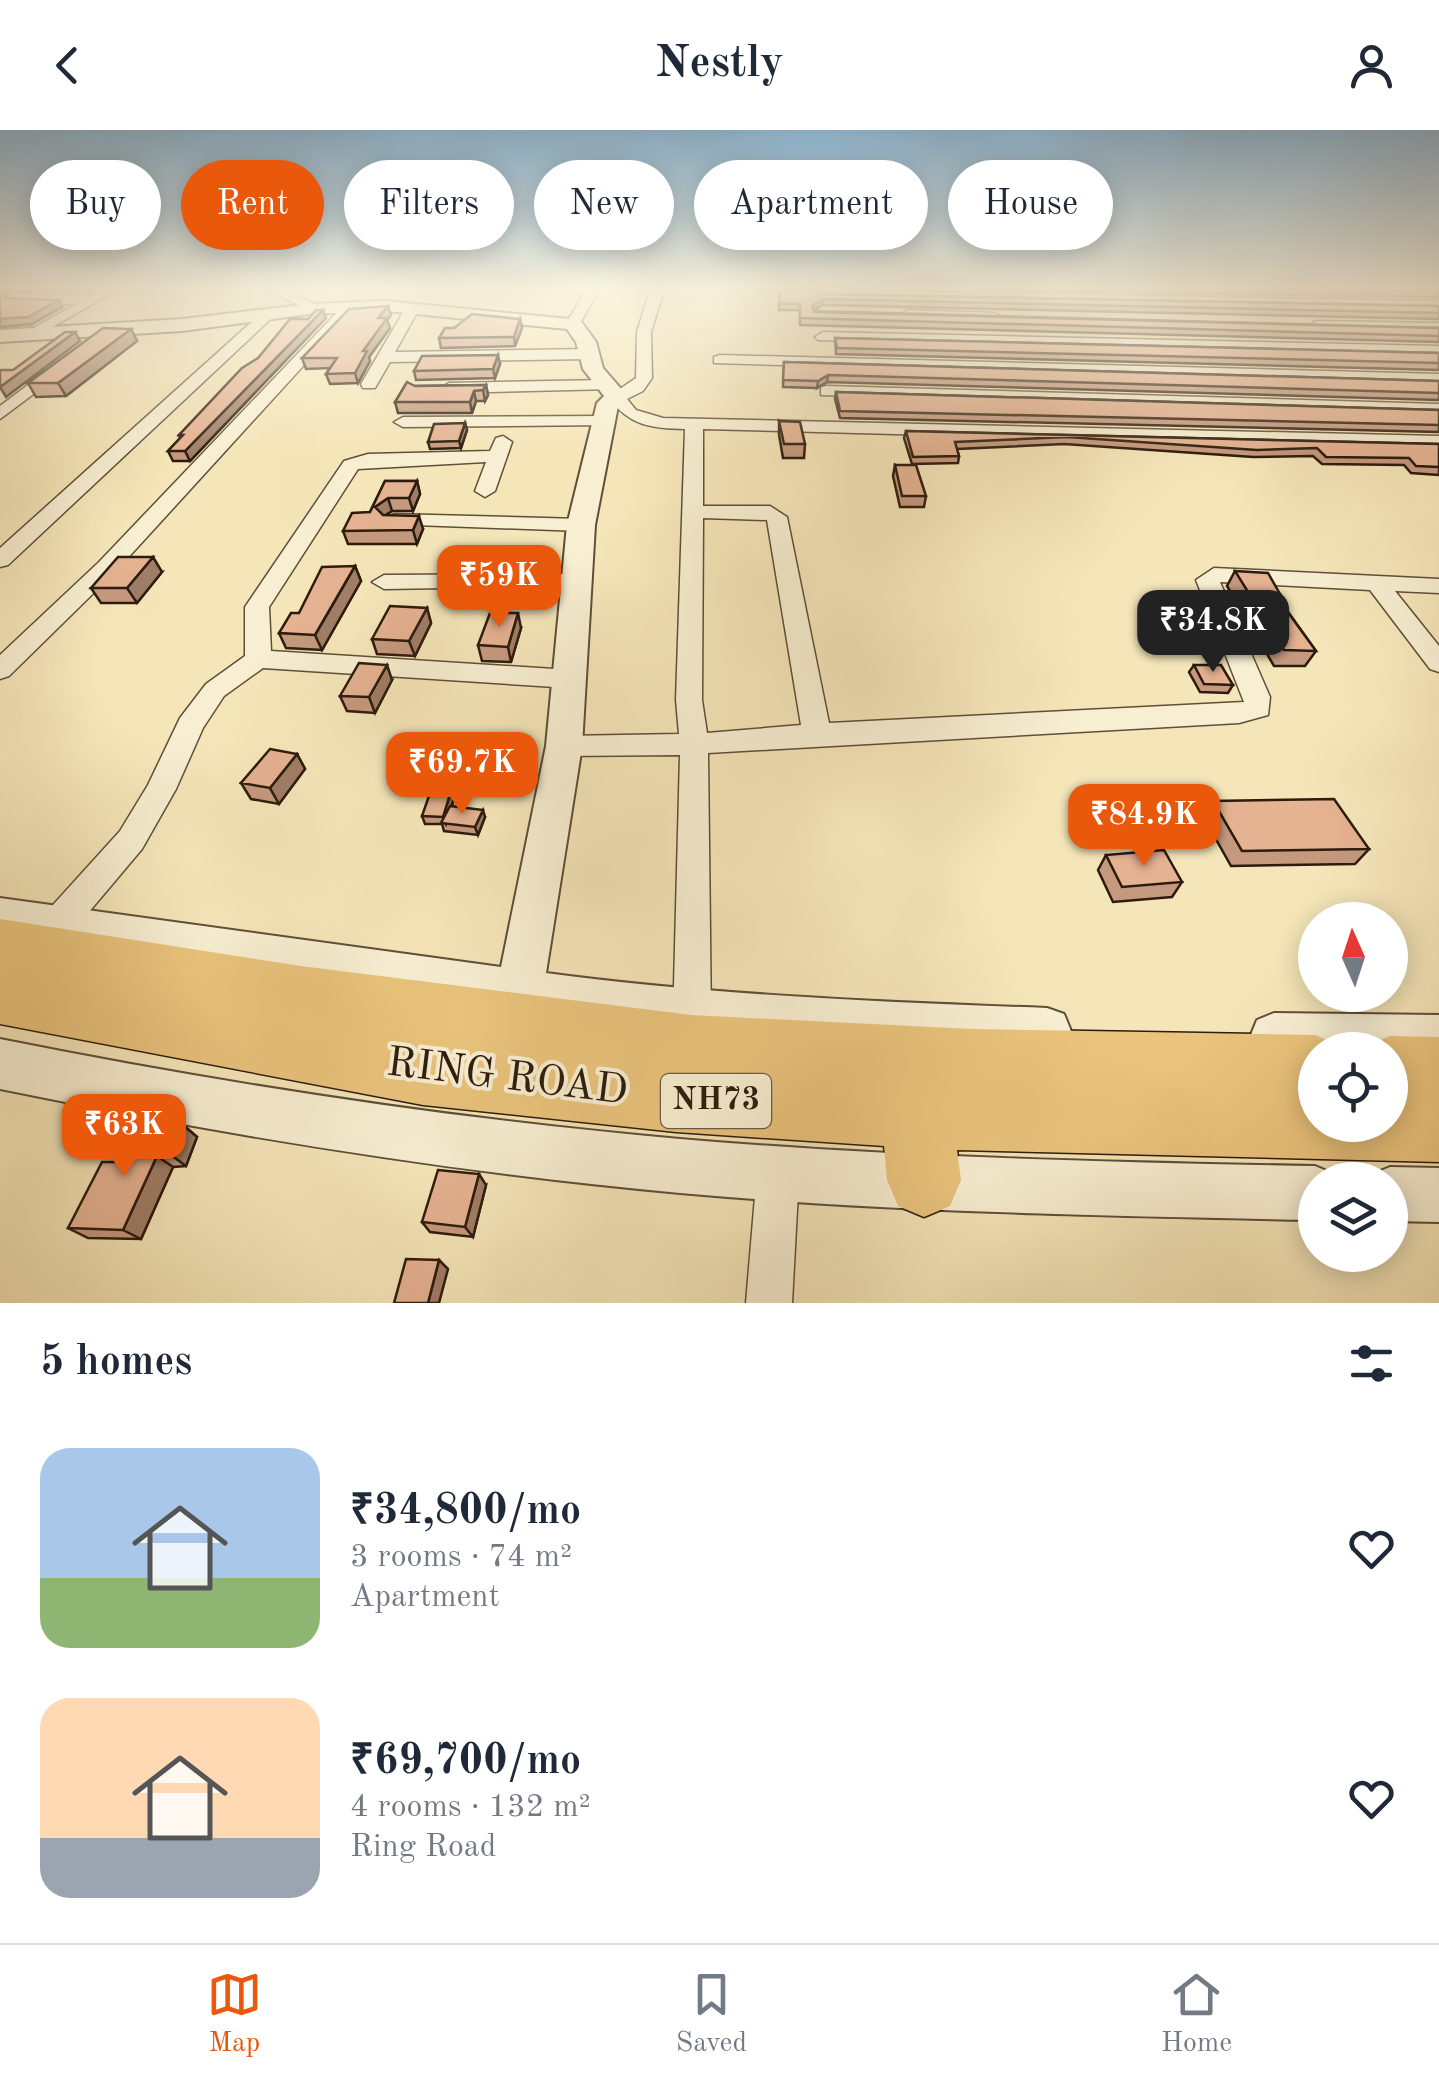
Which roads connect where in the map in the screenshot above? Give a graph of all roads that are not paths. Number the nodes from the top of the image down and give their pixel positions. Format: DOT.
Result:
graph roads {
  1 [pos="91,345"];
  2 [pos="235,345"];
  3 [pos="304,345"];
  4 [pos="391,345"];
  5 [pos="584,345"];
  6 [pos="644,345"];
  7 [pos="824,345"];
  8 [pos="1290,345"];
  9 [pos="1439,351"];
  10 [pos="589,354"];
  11 [pos="384,357"];
  12 [pos="720,360"];
  13 [pos="825,362"];
  14 [pos="1439,379"];
  15 [pos="369,384"];
  16 [pos="436,388"];
  17 [pos="828,391"];
  18 [pos="609,401"];
  19 [pos="1439,410"];
  20 [pos="0,414"];
  21 [pos="403,422"];
  22 [pos="510,422"];
  23 [pos="830,424"];
  24 [pos="694,425"];
  25 [pos="1439,442"];
  26 [pos="497,456"];
  27 [pos="485,491"];
  28 [pos="690,512"];
  29 [pos="394,520"];
  30 [pos="581,525"];
  31 [pos="0,560"];
  32 [pos="574,581"];
  33 [pos="384,582"];
  34 [pos="1376,582"];
  35 [pos="1439,586"];
  36 [pos="258,659"];
  37 [pos="1439,663"];
  38 [pos="0,670"];
  39 [pos="570,679"];
  40 [pos="817,734"];
  41 [pos="694,744"];
  42 [pos="564,746"];
  43 [pos="0,917"];
  44 [pos="28,937"];
  45 [pos="519,993"];
  46 [pos="0,994"];
  47 [pos="692,1030"];
  48 [pos="1439,1039"];
  49 [pos="0,1064"];
  50 [pos="1298,1069"];
  51 [pos="1408,1070"];
  52 [pos="1439,1071"];
  53 [pos="1439,1128"];
  54 [pos="920,1146"];
  55 [pos="778,1173"];
  56 [pos="1298,1190"];
  57 [pos="1408,1194"];
  58 [pos="1439,1195"];
  59 [pos="769,1303"];
  1 -- 20 [label="street"];
  2 -- 31 [label="street"];
  3 -- 38 [label="street"];
  4 -- 11 [label="street"];
  5 -- 10 [label="street"];
  6 -- 18 [label="street"];
  7 -- 13 [label="street"];
  8 -- 9 [label="street"];
  10 -- 11 [label="street"];
  10 -- 18 [label="street"];
  11 -- 15 [label="street"];
  12 -- 13 [label="street"];
  13 -- 14 [label="street"];
  13 -- 17 [label="street"];
  16 -- 18 [label="street"];
  17 -- 19 [label="street"];
  17 -- 23 [label="street"];
  18 -- 22 [label="street"];
  18 -- 24 [label="street"];
  18 -- 30 [label="street"];
  21 -- 22 [label="street"];
  22 -- 26 [label="street"];
  23 -- 24 [label="street"];
  23 -- 25 [label="street"];
  24 -- 28 [label="street"];
  26 -- 27 [label="street"];
  26 -- 36 [label="street"];
  28 -- 40 [label="street"];
  28 -- 41 [label="street"];
  29 -- 30 [label="street"];
  30 -- 32 [label="street"];
  32 -- 33 [label="street"];
  32 -- 39 [label="street"];
  34 -- 35 [label="street"];
  34 -- 37 [label="street"];
  34 -- 40 [label="street"];
  36 -- 39 [label="street"];
  36 -- 44 [label="street"];
  39 -- 42 [label="street"];
  40 -- 41 [label="street"];
  41 -- 42 [label="street"];
  41 -- 47 [label="street"];
  42 -- 45 [label="street"];
  43 -- 44 [label="street"];
  44 -- 45 [label="street"];
  44 -- 47 [label="highway, RING ROAD / NH73"];
  45 -- 47 [label="street"];
  46 -- 54 [label="highway, RING ROAD / NH73"];
  47 -- 48 [label="street"];
  47 -- 50 [label="highway, RING ROAD / NH73"];
  49 -- 55 [label="street"];
  51 -- 52 [label="highway"];
  53 -- 54 [label="highway, RING ROAD / NH73"];
  54 -- 55 [label="street"];
  54 -- 56 [label="street"];
  55 -- 59 [label="street"];
  57 -- 58 [label="street"];
}
